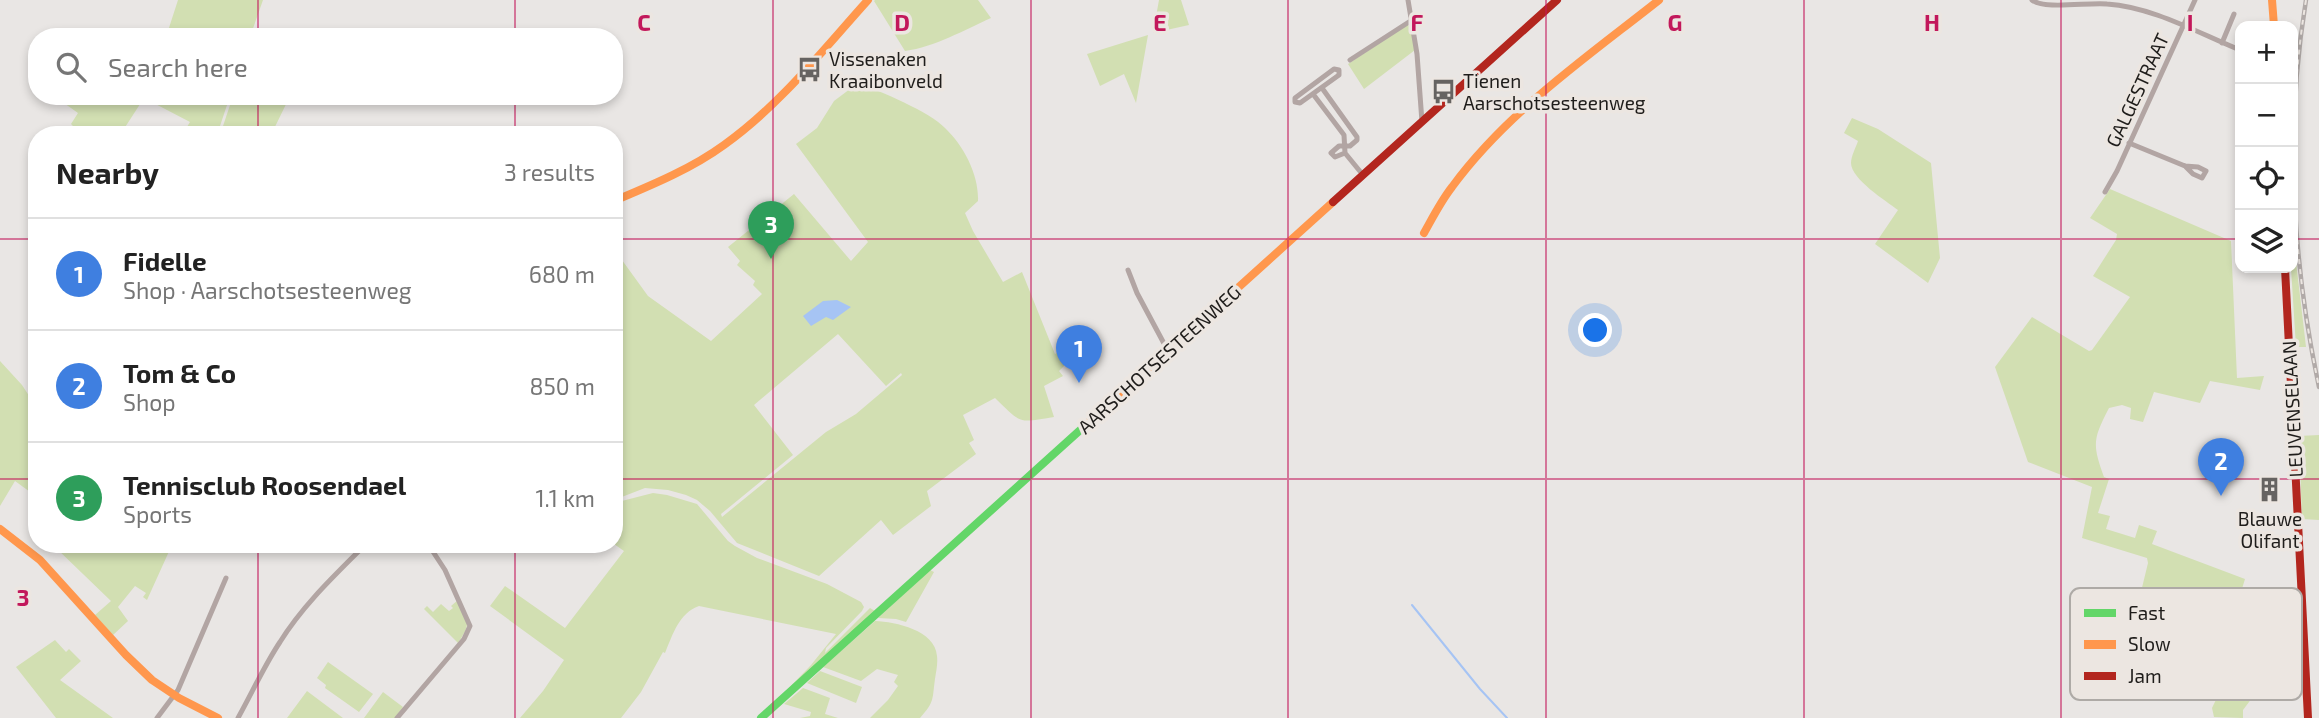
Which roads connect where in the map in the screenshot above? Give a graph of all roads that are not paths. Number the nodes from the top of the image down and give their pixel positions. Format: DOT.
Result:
graph roads {
  1 [pos="868,0"];
  2 [pos="1408,0"];
  3 [pos="1557,0"];
  4 [pos="1659,0"];
  5 [pos="2032,0"];
  6 [pos="2195,0"];
  7 [pos="2272,0"];
  8 [pos="2127,3"];
  9 [pos="2234,14"];
  10 [pos="1412,20"];
  11 [pos="2274,21"];
  12 [pos="2183,27"];
  13 [pos="2222,43"];
  14 [pos="2235,48"];
  15 [pos="1350,60"];
  16 [pos="1322,88"];
  17 [pos="1313,94"];
  18 [pos="1422,122"];
  19 [pos="2129,143"];
  20 [pos="1344,150"];
  21 [pos="2185,166"];
  22 [pos="1363,175"];
  23 [pos="2105,192"];
  24 [pos="623,197"];
  25 [pos="1424,233"];
  26 [pos="1128,270"];
  27 [pos="2285,273"];
  28 [pos="1168,351"];
  29 [pos="0,529"];
  30 [pos="28,549"];
  31 [pos="32,553"];
  32 [pos="357,553"];
  33 [pos="434,553"];
  34 [pos="226,578"];
  35 [pos="2301,588"];
  36 [pos="2302,601"];
  37 [pos="174,696"];
  38 [pos="157,718"];
  39 [pos="218,718"];
  40 [pos="238,718"];
  41 [pos="397,718"];
  42 [pos="761,718"];
  43 [pos="2308,718"];
  1 -- 24 [label="main road"];
  2 -- 10 [label="street"];
  3 -- 18 [label="main road, AARSCHOTSESTEENWEG"];
  4 -- 25 [label="main road"];
  5 -- 8 [label="street"];
  6 -- 12 [label="street, GALGESTRAAT"];
  7 -- 11 [label="main road"];
  8 -- 12 [label="street"];
  9 -- 13 [label="street"];
  10 -- 15 [label="street"];
  10 -- 18 [label="street"];
  12 -- 13 [label="street"];
  12 -- 19 [label="street, GALGESTRAAT"];
  13 -- 14 [label="street"];
  16 -- 17 [label="street"];
  16 -- 17 [label="street"];
  16 -- 20 [label="street"];
  17 -- 20 [label="street"];
  18 -- 22 [label="main road, AARSCHOTSESTEENWEG"];
  19 -- 21 [label="street"];
  19 -- 23 [label="street, GALGESTRAAT"];
  20 -- 22 [label="street"];
  22 -- 28 [label="main road, AARSCHOTSESTEENWEG"];
  26 -- 28 [label="street"];
  27 -- 35 [label="main road, LEUVENSELAAN"];
  28 -- 42 [label="main road, AARSCHOTSESTEENWEG"];
  29 -- 30 [label="main road"];
  31 -- 37 [label="main road"];
  32 -- 40 [label="street"];
  33 -- 41 [label="street"];
  34 -- 37 [label="street"];
  36 -- 43 [label="main road, LEUVENSELAAN"];
  37 -- 38 [label="street"];
  37 -- 39 [label="main road"];
}
